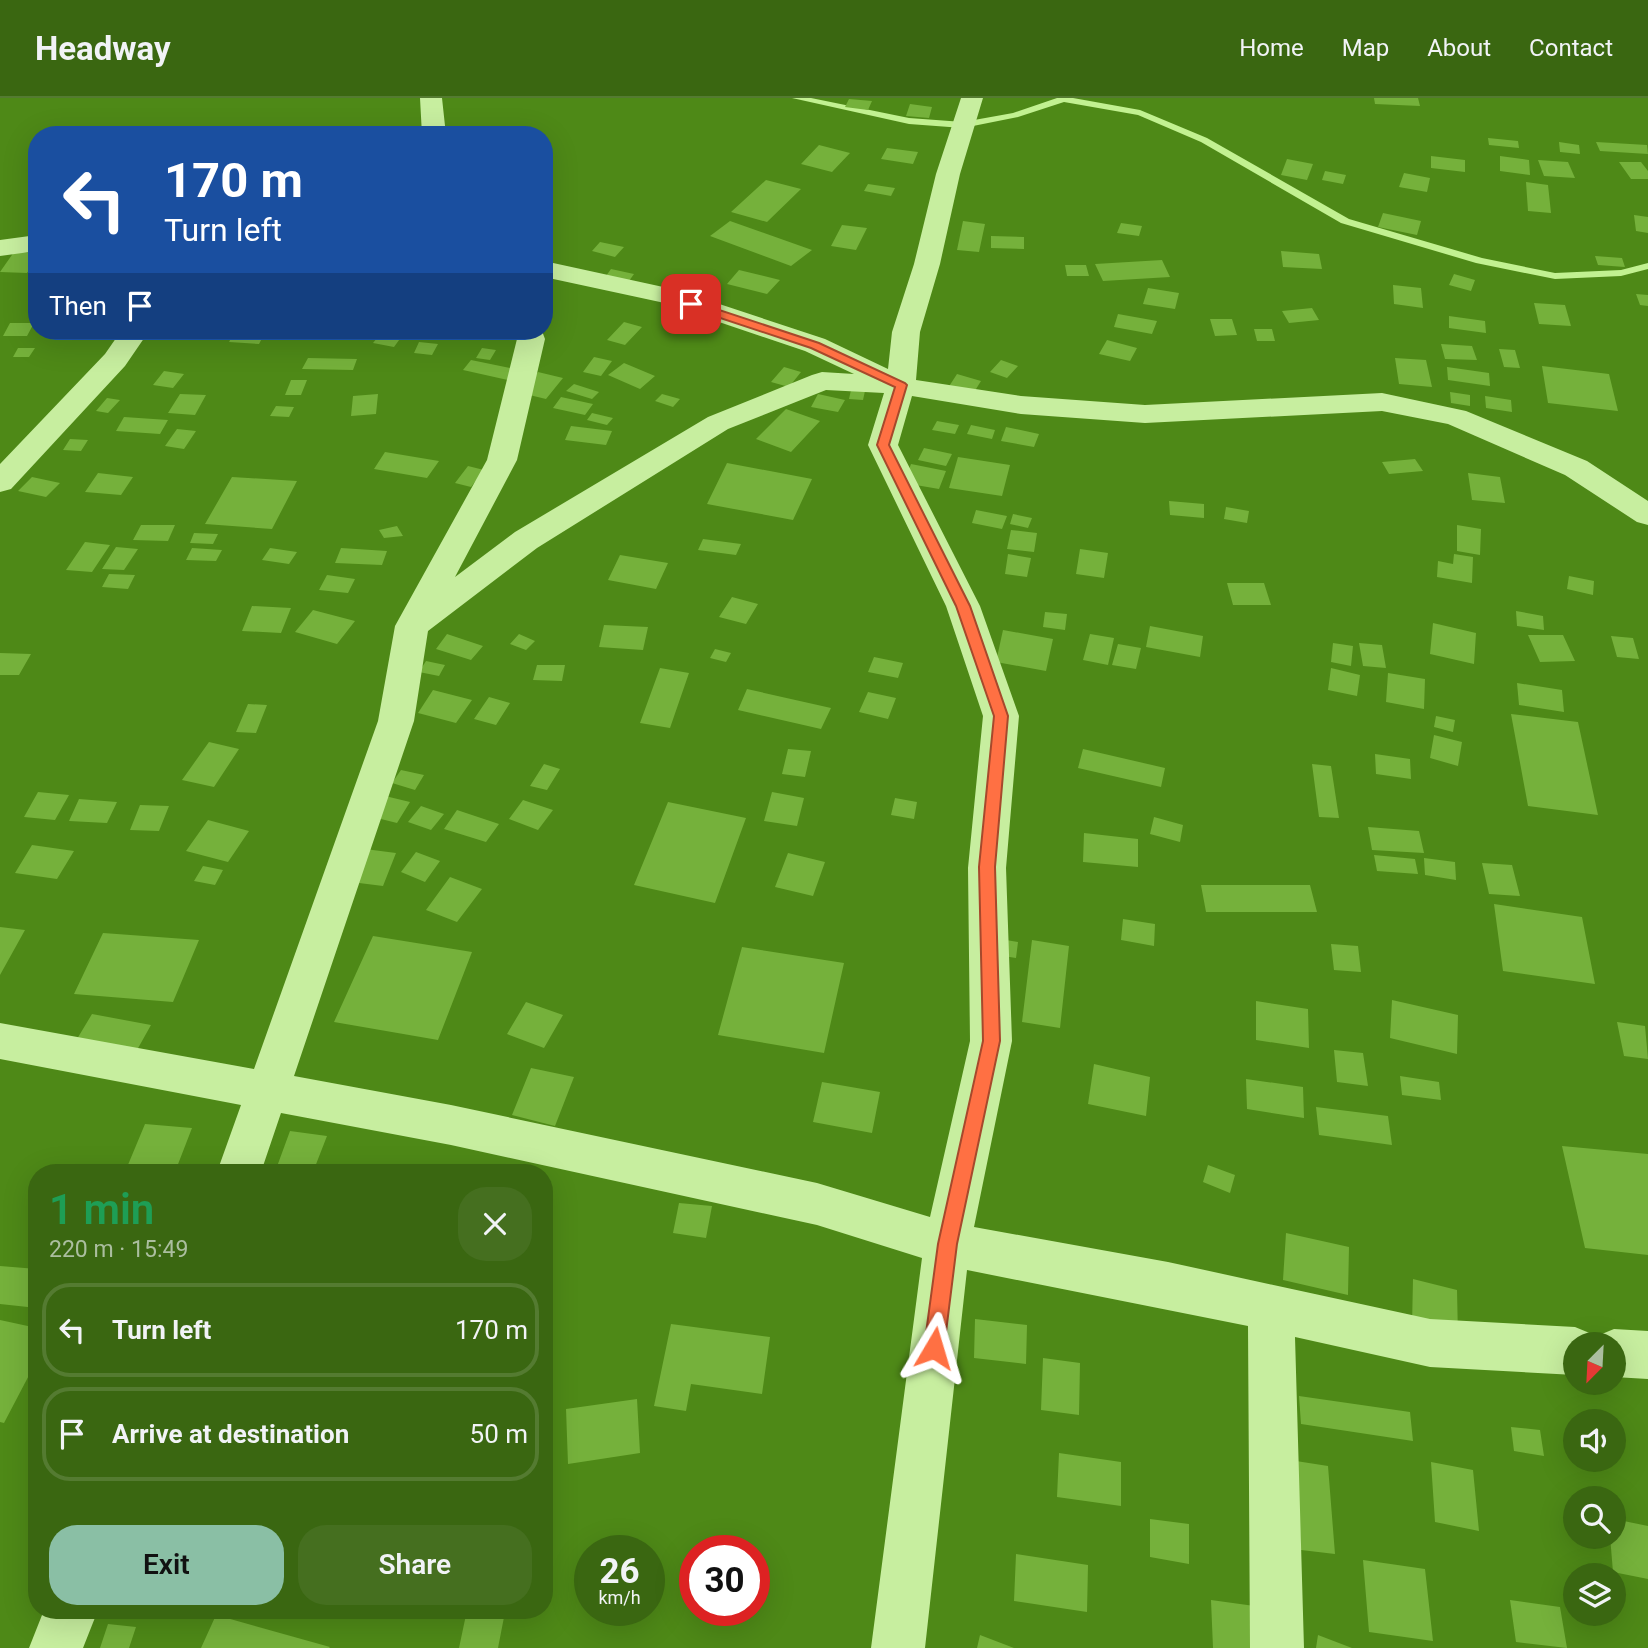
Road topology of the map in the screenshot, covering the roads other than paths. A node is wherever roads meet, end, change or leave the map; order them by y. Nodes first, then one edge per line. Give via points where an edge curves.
1 (431, 98) edge
2 (972, 98) edge
3 (433, 126) edge
4 (28, 244) edge
5 (0, 248) edge
6 (553, 271) edge
7 (129, 340) edge
8 (531, 340) edge
9 (901, 385) junction
10 (0, 482) edge
11 (1648, 515) edge
12 (412, 626) junction
13 (0, 1041) edge
14 (268, 1091) junction
15 (242, 1164) edge
16 (947, 1244) junction
17 (1271, 1307) junction
18 (1563, 1350) edge
19 (1626, 1354) edge
20 (1648, 1355) edge
21 (67, 1619) edge
22 (56, 1648) edge
23 (898, 1648) edge
24 (1277, 1648) edge

1 - 3 street
2 - 9 street via 906,331
4 - 5 street
6 - 9 street via 679,300 815,345
7 - 10 street
8 - 12 street via 502,460
9 - 11 street via 1021,405 1145,414 1382,402 1457,417 1576,468
9 - 12 street via 822,381 718,423 526,540
9 - 16 street via 883,445 963,606 1001,716 987,867 991,1041
12 - 14 street via 396,721
13 - 14 street
14 - 15 street
14 - 16 street via 451,1125 817,1204
16 - 17 street
16 - 23 street
17 - 18 street via 1430,1343
17 - 24 street
19 - 20 street
21 - 22 street

